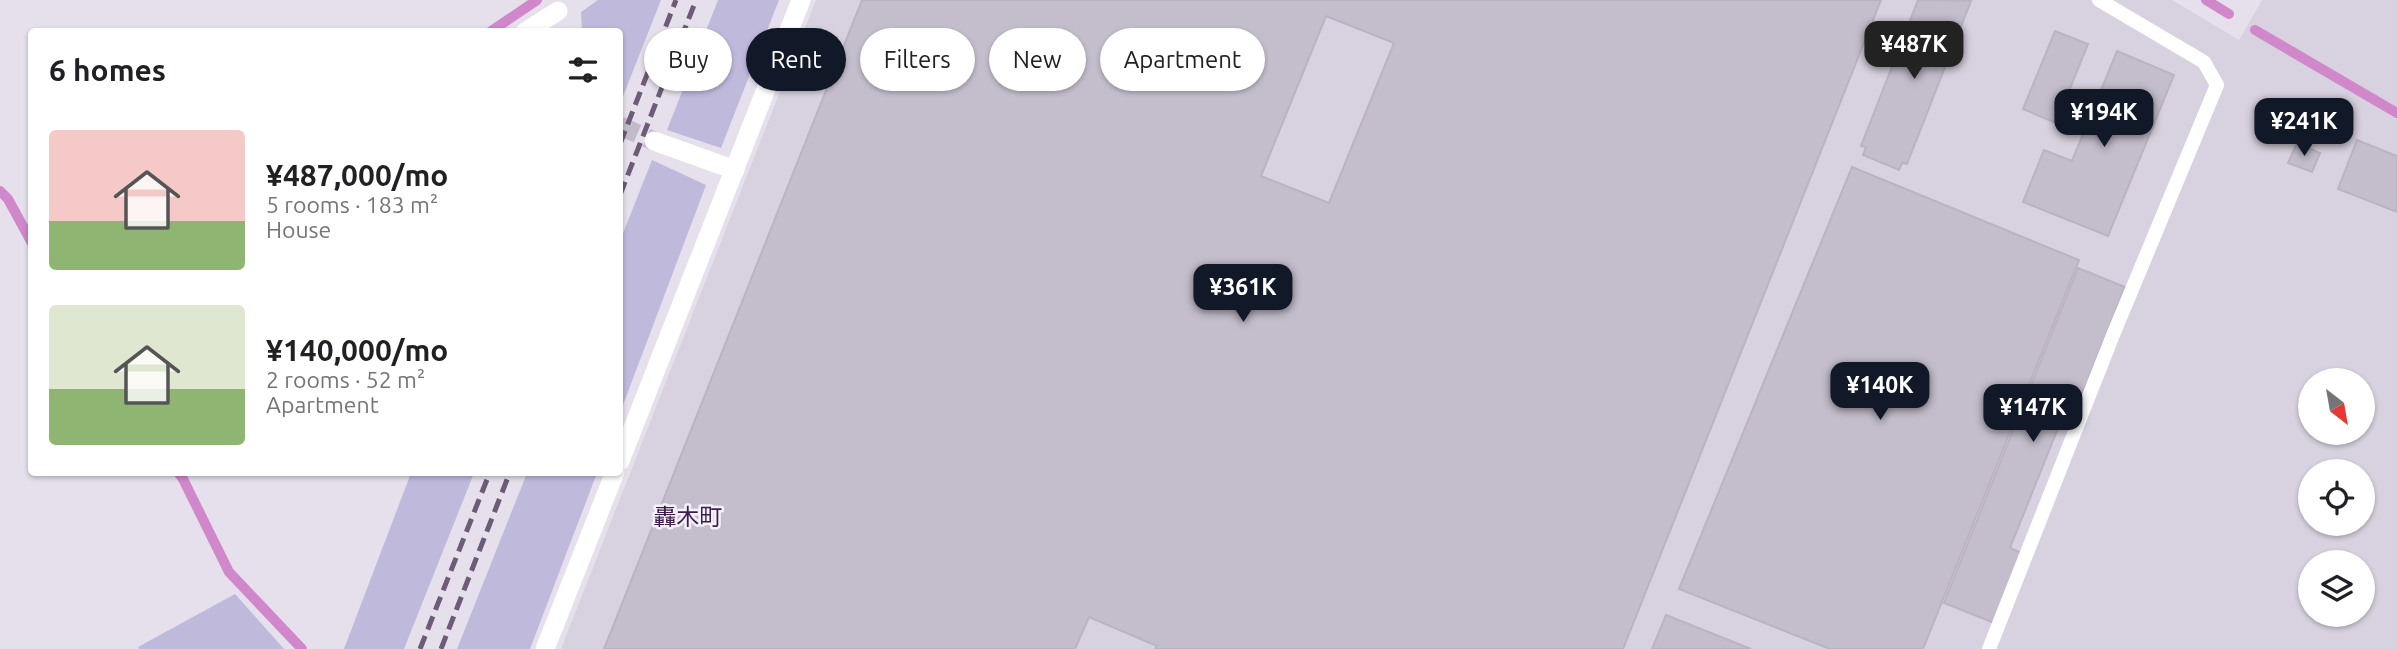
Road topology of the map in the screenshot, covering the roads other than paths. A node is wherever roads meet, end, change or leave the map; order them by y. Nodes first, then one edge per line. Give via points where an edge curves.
1 (801, 0) edge
2 (2099, 0) edge
3 (554, 6) edge
4 (529, 28) edge
5 (557, 28) edge
6 (654, 141) tunnel mouth
7 (735, 170) junction
8 (623, 453) edge
9 (613, 476) edge
10 (545, 649) edge
11 (1989, 649) edge

1 - 7 street
2 - 11 lane via 2204,62 2217,85
3 - 4 street
3 - 5 street
6 - 7 street
7 - 8 street
9 - 10 street

